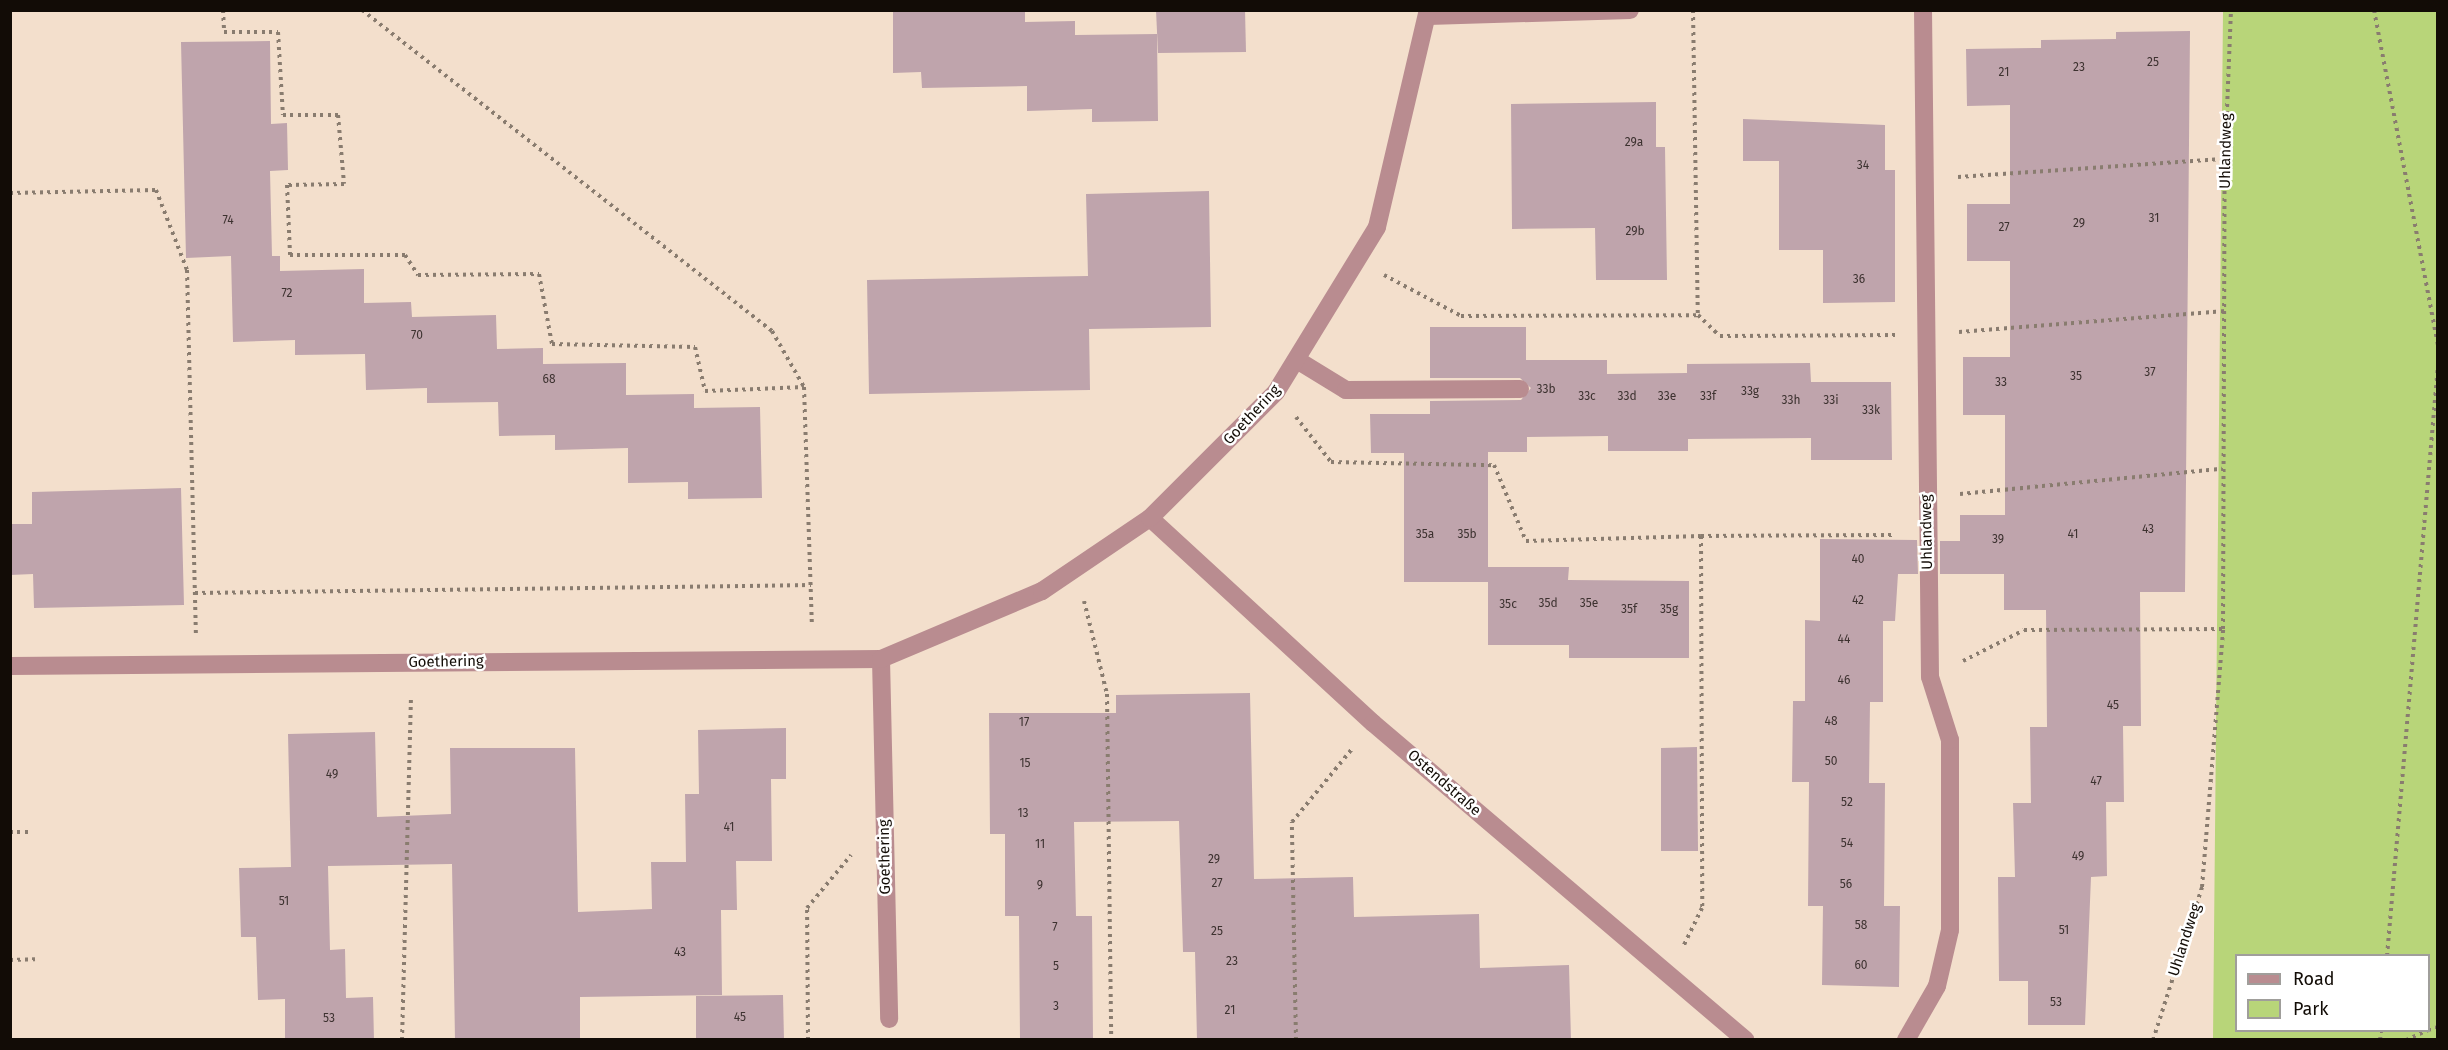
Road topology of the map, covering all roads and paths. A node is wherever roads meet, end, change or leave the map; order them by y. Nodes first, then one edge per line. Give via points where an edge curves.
1 (222, 10) edge
2 (362, 10) edge
3 (1630, 10) edge
4 (1693, 10) edge
5 (1923, 10) edge
6 (2231, 10) edge
7 (2374, 10) edge
8 (1428, 13) edge
9 (2225, 159) junction
10 (1925, 179) junction
11 (10, 193) edge
12 (1357, 261) junction
13 (2225, 311) junction
14 (1698, 315) junction
15 (1924, 335) junction
16 (2438, 346) edge
17 (1297, 360) junction
18 (2438, 365) edge
19 (804, 387) junction
20 (1520, 389) dead end
21 (1276, 392) junction
22 (2222, 469) junction
23 (1926, 497) junction
24 (1150, 518) junction
25 (1927, 535) junction
26 (1701, 536) junction
27 (1077, 568) junction
28 (811, 585) junction
29 (195, 593) junction
30 (2223, 629) junction
31 (813, 659) junction
32 (881, 659) junction
33 (412, 662) junction
34 (197, 664) junction
35 (10, 666) edge
36 (1930, 677) junction
37 (1373, 723) junction
38 (885, 816) junction
39 (10, 832) edge
40 (32, 832) dead end
41 (2387, 954) edge
42 (35, 959) dead end
43 (10, 960) edge
44 (1665, 972) junction
45 (889, 1019) dead end
46 (2424, 1032) edge
47 (402, 1040) edge
48 (807, 1040) edge
49 (1111, 1040) edge
50 (1296, 1040) edge
51 (1745, 1040) edge
52 (1906, 1040) edge
53 (2154, 1040) edge
54 (2406, 1040) edge

1 - 19 path via 224,32 278,32 283,115 338,115 344,184 287,185 290,255 405,255 418,275 539,274 552,344 695,347 705,391
2 - 19 path via 772,331
3 - 8 street
4 - 14 path
5 - 10 street, Uhlandweg
6 - 9 path, Uhlandweg
7 - 16 path
8 - 12 street, Goethering via 1377,227
9 - 10 path
9 - 13 path, Uhlandweg
10 - 15 street, Uhlandweg
11 - 29 path via 156,190 187,270
12 - 14 path via 1461,316
12 - 17 street, Goethering
13 - 15 path
13 - 22 path, Uhlandweg
14 - 15 path via 1720,336
15 - 23 street, Uhlandweg
17 - 20 street via 1346,390
17 - 21 street, Goethering
18 - 41 path
19 - 28 path
21 - 24 street, Goethering
21 - 26 path via 1332,462 1494,465 1526,541
22 - 23 path
22 - 30 path, Uhlandweg
23 - 25 street, Uhlandweg
24 - 27 street, Goethering
24 - 37 street, Ostendstraße
25 - 26 path
25 - 36 street, Uhlandweg
26 - 44 path via 1702,908 1694,932
27 - 32 street, Goethering via 1042,591
27 - 49 path via 1107,694
28 - 29 path
28 - 31 path
29 - 34 path
30 - 36 path via 2024,630
30 - 53 path, Uhlandweg via 2202,887
31 - 32 street, Goethering
31 - 33 street, Goethering
32 - 38 street, Goethering
33 - 34 street, Goethering
33 - 47 path
34 - 35 street, Goethering
36 - 52 street, Uhlandweg via 1950,740 1950,930 1937,986
37 - 44 street, Ostendstraße
37 - 50 path via 1293,822
38 - 45 street, Goethering
38 - 48 path via 807,908
39 - 40 path
42 - 43 path
44 - 51 street, Ostendstraße
46 - 54 path

